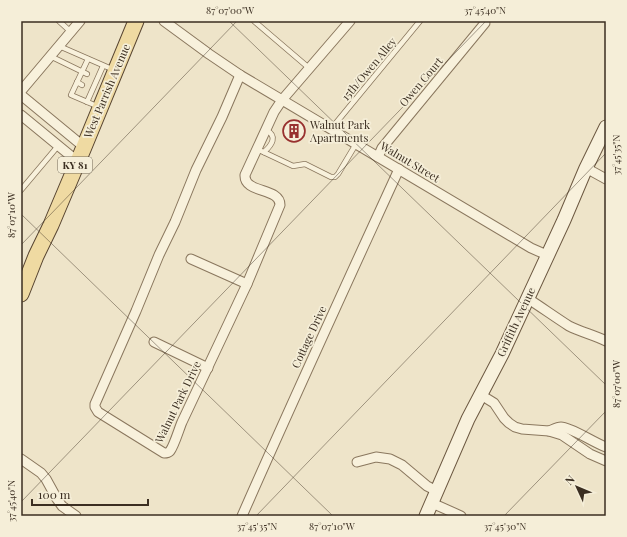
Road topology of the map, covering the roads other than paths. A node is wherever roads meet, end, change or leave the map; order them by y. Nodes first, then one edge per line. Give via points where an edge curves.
1 (59, 21) edge
2 (80, 21) edge
3 (136, 21) edge
4 (164, 21) edge
5 (254, 21) edge
6 (420, 21) edge
7 (349, 22) edge
8 (486, 23) dead end
9 (71, 32) junction
10 (59, 46) junction
11 (50, 56) junction
12 (88, 59) junction
13 (110, 68) junction
14 (309, 68) junction
15 (82, 71) junction
16 (87, 74) dead end
17 (240, 74) junction
18 (76, 82) junction
19 (82, 85) dead end
20 (21, 91) edge
21 (21, 95) edge
22 (282, 100) junction
23 (94, 105) junction
24 (21, 115) edge
25 (606, 127) edge
26 (331, 129) junction
27 (356, 144) junction
28 (58, 146) junction
29 (84, 147) junction
30 (260, 151) junction
31 (378, 157) junction
32 (77, 161) junction
33 (586, 168) junction
34 (399, 169) junction
35 (606, 179) edge
36 (21, 190) edge
37 (547, 255) junction
38 (191, 260) dead end
39 (247, 284) junction
40 (21, 294) edge
41 (527, 298) junction
42 (606, 341) edge
43 (154, 342) dead end
44 (208, 368) junction
45 (481, 395) junction
46 (549, 431) junction
47 (606, 447) edge
48 (21, 459) edge
49 (606, 460) edge
50 (357, 462) dead end
51 (437, 491) junction
52 (432, 503) junction
53 (76, 516) edge
54 (242, 516) edge
55 (426, 516) edge
56 (461, 516) edge

1 - 9 lane
2 - 9 street
3 - 13 main road, West Parrish Avenue / KY 81
4 - 17 street, Walnut Street
5 - 14 lane
6 - 26 lane, 15th/Owen Alley
7 - 14 street, Walnut Park Drive
8 - 31 street, Owen Court via 382,148
9 - 10 street
10 - 11 street
10 - 12 lane
11 - 15 lane
11 - 20 street
12 - 13 lane
12 - 15 lane
13 - 23 main road, West Parrish Avenue / KY 81
13 - 23 lane via 97,78 92,89
14 - 22 street, Walnut Park Drive
15 - 16 lane
15 - 18 lane
17 - 22 street, Walnut Street
17 - 44 street, Walnut Park Drive via 159,254 95,407 110,420 167,453
18 - 19 lane
18 - 23 lane via 71,95
21 - 29 street
22 - 26 street, Walnut Street
22 - 30 street, Walnut Park Drive via 266,130
23 - 29 main road, West Parrish Avenue / KY 81
24 - 28 street
25 - 33 street, Griffith Avenue
26 - 27 street, Walnut Street
27 - 30 lane via 335,177 305,164 293,166
27 - 31 street, Walnut Street
28 - 32 street
28 - 36 lane
29 - 32 main road, West Parrish Avenue / KY 81
30 - 39 street, Walnut Park Drive via 245,179 251,185 274,194 280,205
31 - 34 street, Walnut Street
32 - 40 main road, West Parrish Avenue / KY 81
33 - 35 street
33 - 37 street, Griffith Avenue
34 - 37 street, Walnut Street
34 - 54 street, Cottage Drive
37 - 41 street, Griffith Avenue
38 - 39 street
39 - 44 street, Walnut Park Drive
41 - 42 street via 569,326
41 - 45 street, Griffith Avenue
43 - 44 street
45 - 46 street via 494,403 504,418 515,427
45 - 51 street, Griffith Avenue
46 - 47 street via 560,427 571,430
46 - 49 street via 562,435 590,454
48 - 53 street via 41,473 56,499
50 - 51 street via 376,457 390,459
51 - 52 street, Griffith Avenue
52 - 55 street, Griffith Avenue
52 - 56 street

